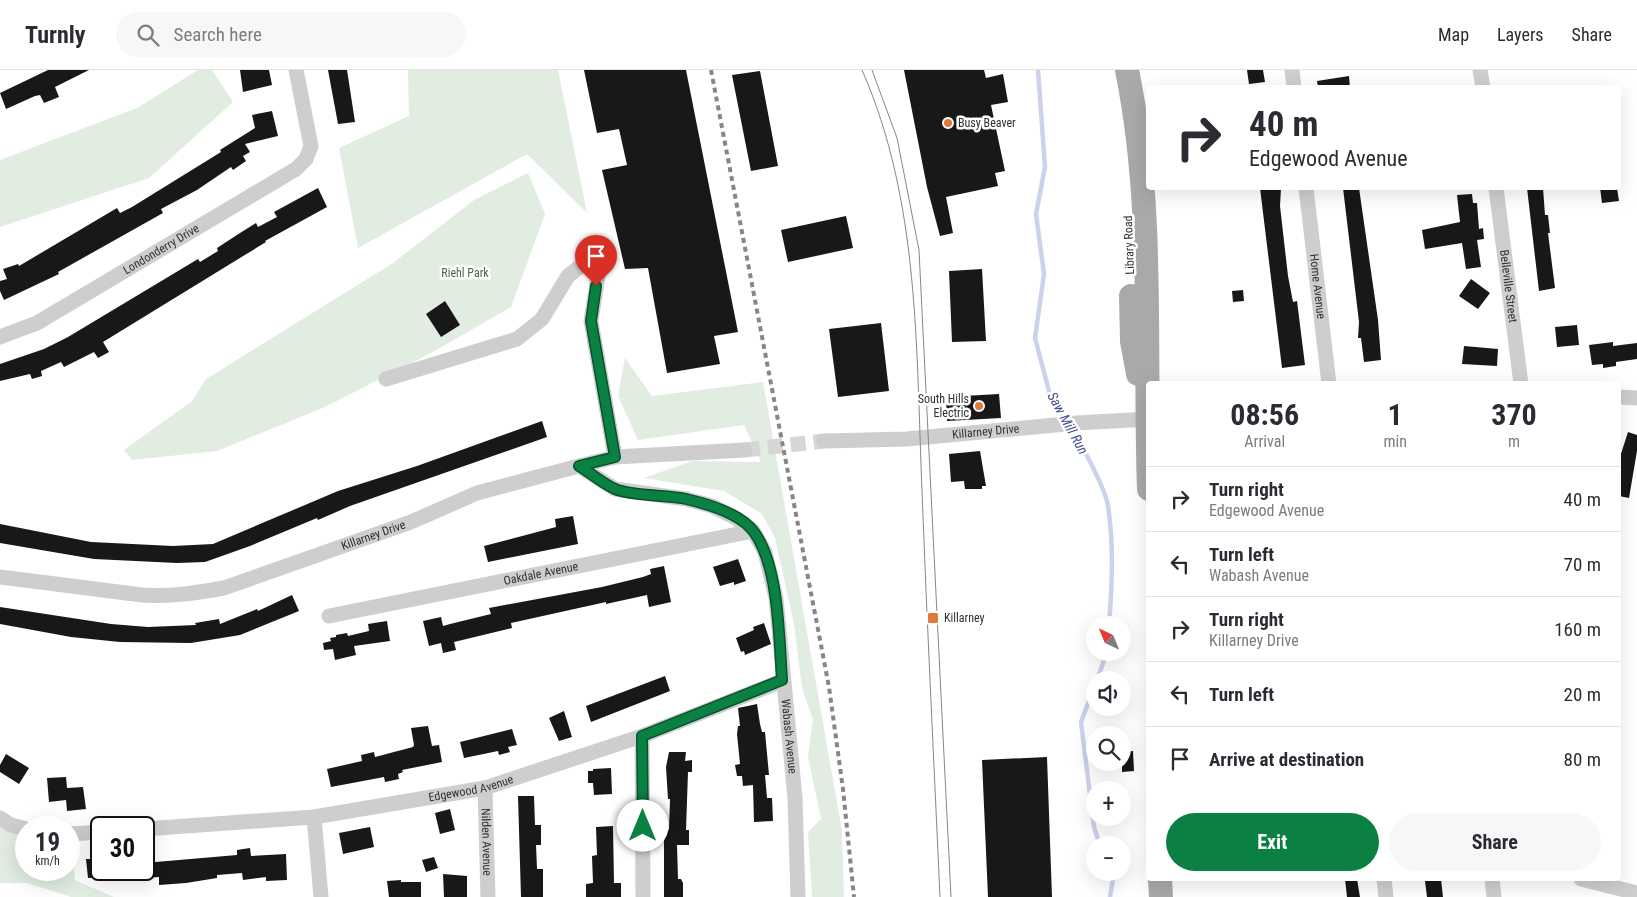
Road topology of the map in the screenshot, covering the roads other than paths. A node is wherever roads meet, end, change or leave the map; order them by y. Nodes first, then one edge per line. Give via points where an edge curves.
1 (296, 70) edge
2 (1113, 70) edge
3 (1127, 70) edge
4 (1292, 70) edge
5 (1480, 70) edge
6 (1294, 85) edge
7 (1482, 85) edge
8 (1306, 190) edge
9 (1496, 190) edge
10 (0, 337) edge
11 (386, 379) dead end
12 (1148, 381) edge
13 (1329, 381) edge
14 (1521, 381) edge
15 (1621, 397) edge
16 (1637, 398) edge
17 (1146, 409) edge
18 (1146, 419) edge
19 (824, 441) tunnel mouth
20 (745, 450) tunnel mouth
21 (615, 457) junction
22 (579, 466) junction
23 (753, 531) junction
24 (0, 577) edge
25 (329, 616) dead end
26 (782, 680) junction
27 (642, 736) junction
28 (485, 788) junction
29 (314, 817) junction
30 (155, 828) edge
31 (1160, 881) edge
32 (1384, 881) edge
33 (1492, 881) edge
34 (1589, 881) edge
35 (1637, 893) edge
36 (321, 897) edge
37 (488, 897) edge
38 (644, 897) edge
39 (798, 897) edge
40 (1161, 897) edge
41 (1386, 897) edge
42 (1494, 897) edge

1 - 10 street, Londonderry Drive via 311,146 306,159 296,169 37,322
2 - 17 main road, Library Road via 1125,153 1132,341
3 - 12 main road, Library Road via 1142,157
4 - 6 street
5 - 7 street
8 - 13 street, Home Avenue
9 - 14 street, Belleville Street
11 - 21 street via 517,339 542,319 568,276 582,264 593,264 598,276 591,321
15 - 16 street
18 - 19 street, Killarney Drive via 908,439
20 - 21 street, Killarney Drive
21 - 22 street, Killarney Drive
22 - 23 street, Wabash Avenue via 615,489 712,506 734,516
22 - 24 street, Killarney Drive via 477,493 402,525 224,588 193,594 164,597
23 - 25 street, Oakdale Avenue
23 - 26 street, Wabash Avenue via 765,552 776,598
26 - 27 street, Edgewood Avenue
26 - 39 street, Wabash Avenue via 795,798
27 - 28 street, Edgewood Avenue
27 - 38 street
28 - 29 street, Edgewood Avenue
28 - 37 street, Nilden Avenue
29 - 30 street, Edgewood Avenue
29 - 36 street
31 - 40 main road
32 - 41 street
33 - 42 street
34 - 35 street

